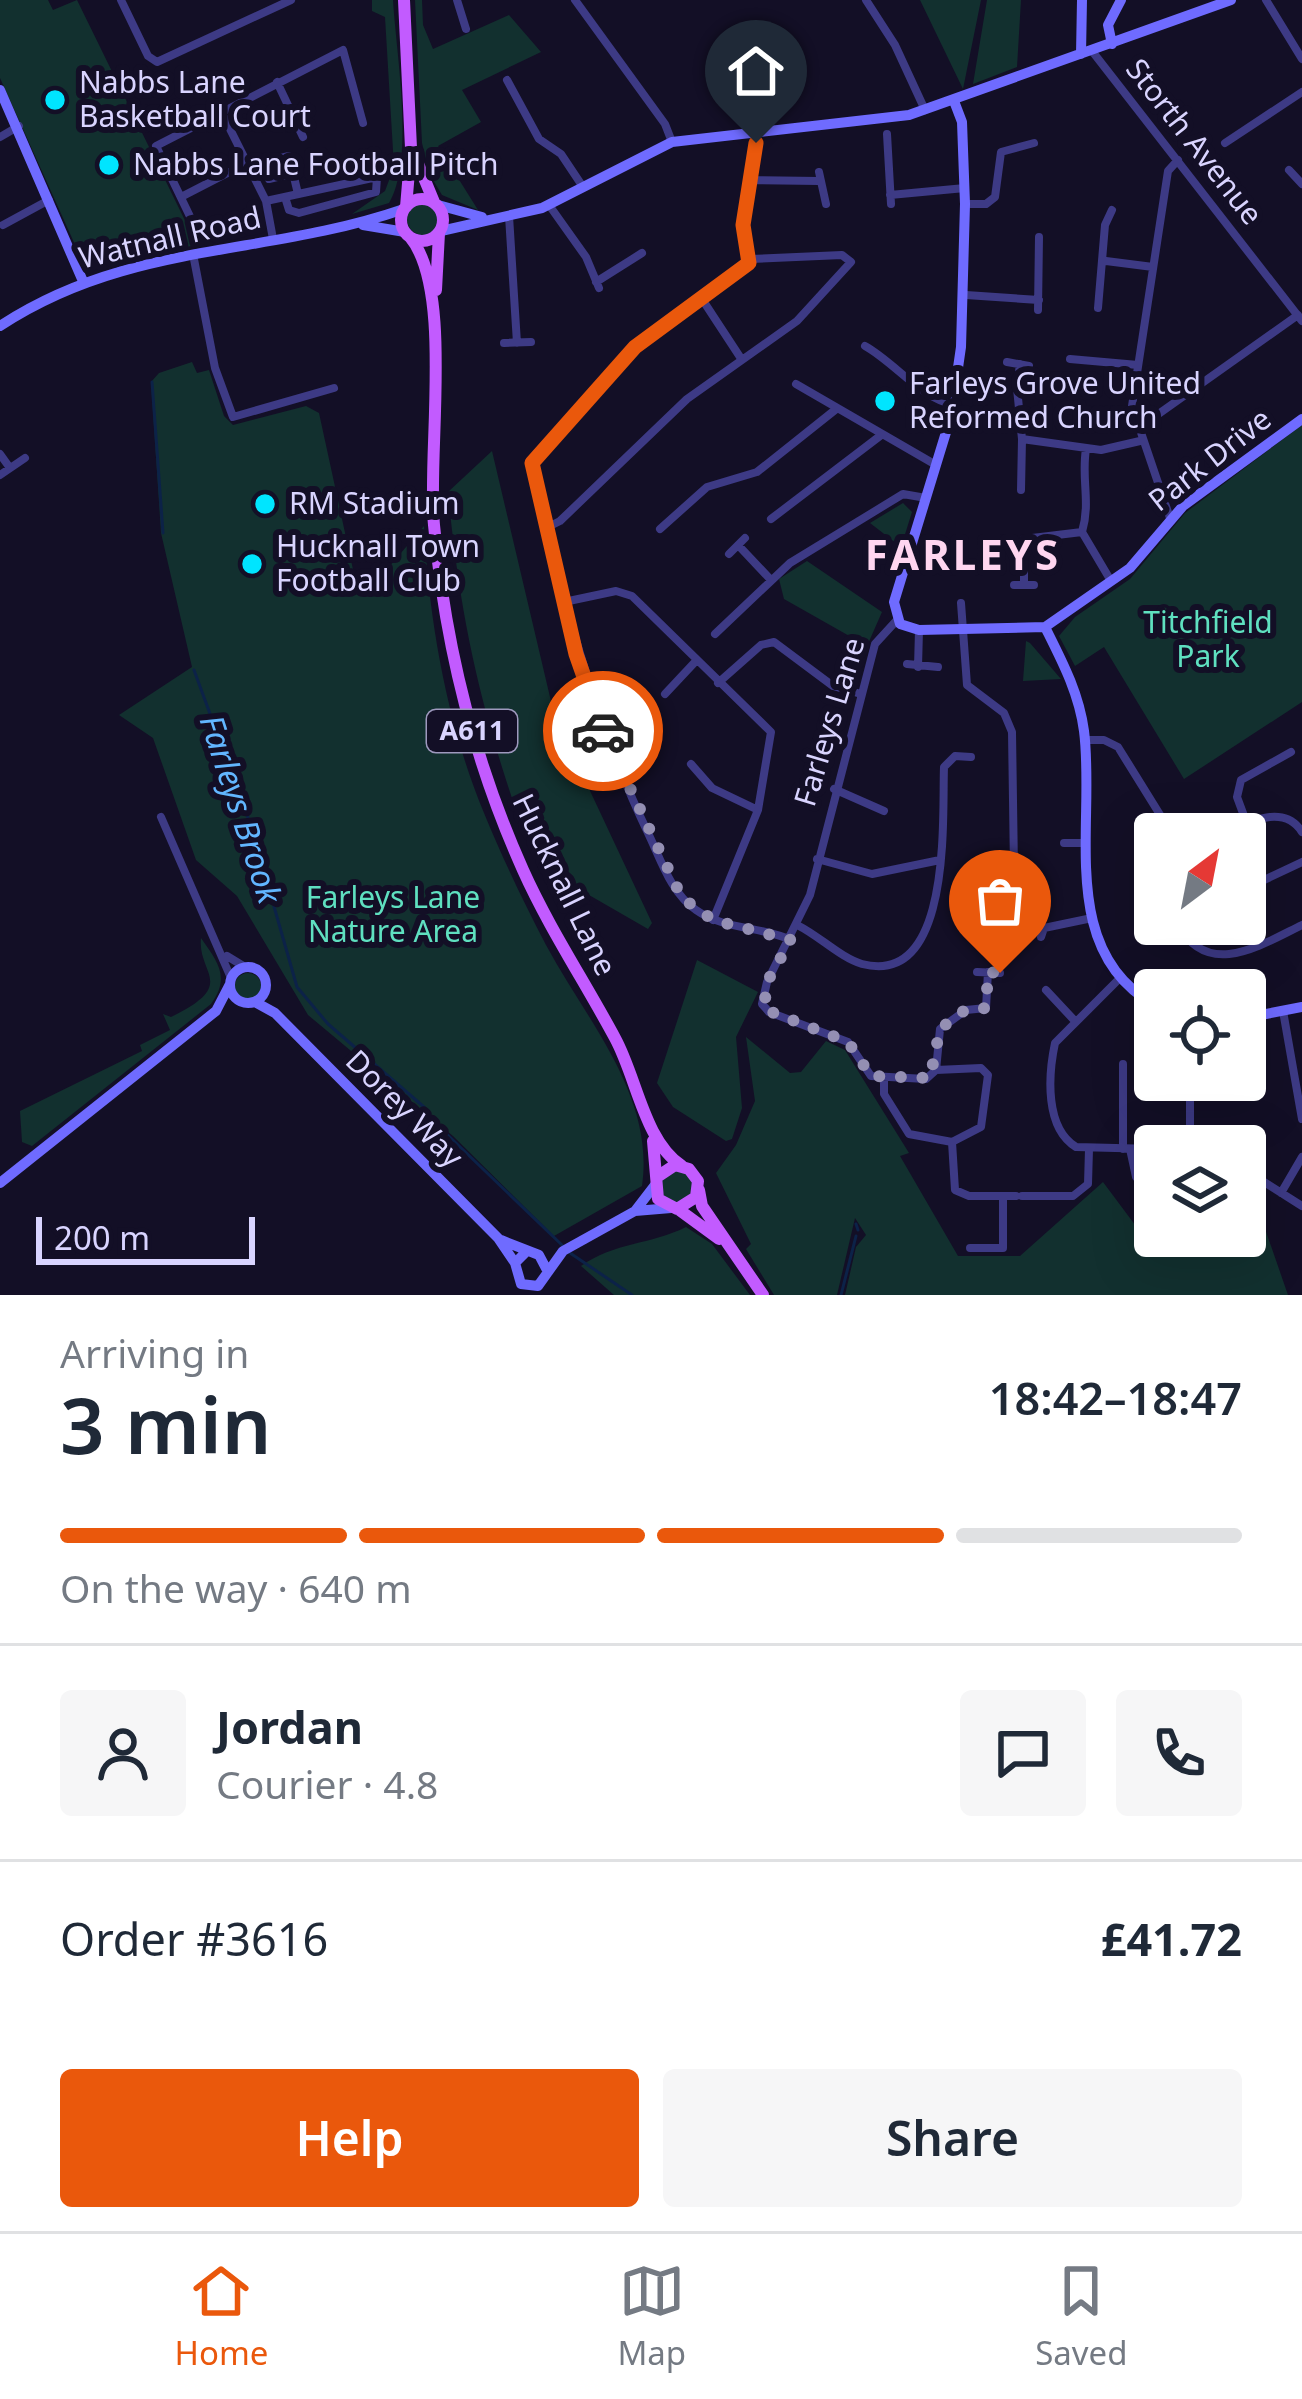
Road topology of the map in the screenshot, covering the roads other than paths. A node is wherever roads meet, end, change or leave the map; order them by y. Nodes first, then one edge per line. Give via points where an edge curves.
1 (121, 0) edge
2 (291, 0) edge
3 (404, 0) edge
4 (457, 0) edge
5 (575, 0) edge
6 (866, 0) edge
7 (1082, 0) edge
8 (1121, 0) edge
9 (1231, 0) edge
10 (1266, 0) edge
11 (466, 28) dead end
12 (1112, 44) junction
13 (1087, 52) junction
14 (1302, 59) edge
15 (507, 80) dead end
16 (277, 82) junction
17 (0, 90) edge
18 (1302, 92) edge
19 (954, 101) junction
20 (925, 110) junction
21 (220, 111) junction
22 (363, 123) dead end
23 (19, 126) junction
24 (756, 132) junction
25 (887, 134) dead end
26 (0, 136) edge
27 (303, 137) dead end
28 (671, 142) junction
29 (1034, 143) dead end
30 (1225, 143) dead end
31 (411, 148) junction
32 (1178, 160) junction
33 (247, 163) junction
34 (1289, 170) dead end
35 (293, 173) dead end
36 (1301, 179) edge
37 (750, 180) junction
38 (583, 187) junction
39 (965, 188) junction
40 (298, 194) junction
41 (182, 197) junction
42 (285, 197) junction
43 (50, 200) junction
44 (266, 201) junction
45 (436, 203) junction
46 (826, 204) dead end
47 (965, 204) junction
48 (549, 205) junction
49 (405, 208) junction
50 (1106, 213) dead end
51 (509, 216) junction
52 (485, 218) junction
53 (360, 224) junction
54 (3, 225) dead end
55 (252, 228) dead end
56 (440, 232) junction
57 (408, 235) junction
58 (1040, 238) dead end
59 (272, 239) junction
60 (642, 253) dead end
61 (193, 254) junction
62 (750, 259) junction
63 (1106, 261) junction
64 (1153, 267) junction
65 (82, 280) junction
66 (966, 295) junction
67 (702, 299) junction
68 (1098, 308) dead end
69 (433, 310) junction
70 (1301, 316) edge
71 (0, 326) edge
72 (531, 342) dead end
73 (505, 343) dead end
74 (517, 343) junction
75 (865, 346) dead end
76 (879, 354) junction
77 (1070, 359) dead end
78 (742, 360) junction
79 (1007, 362) dead end
80 (873, 364) dead end
81 (1138, 364) junction
82 (796, 384) dead end
83 (918, 386) junction
84 (334, 388) dead end
85 (320, 393) junction
86 (908, 394) dead end
87 (953, 404) junction
88 (324, 408) dead end
89 (835, 410) junction
90 (1302, 418) edge
91 (1135, 424) junction
92 (880, 436) junction
93 (1022, 439) junction
94 (1140, 441) junction
95 (1086, 449) junction
96 (0, 454) edge
97 (25, 458) dead end
98 (936, 465) junction
99 (10, 468) junction
100 (0, 476) edge
101 (1021, 490) dead end
102 (926, 498) junction
103 (1170, 518) junction
104 (771, 519) dead end
105 (546, 528) junction
106 (660, 529) dead end
107 (1082, 532) junction
108 (1010, 536) dead end
109 (1024, 539) junction
110 (729, 554) dead end
111 (771, 580) junction
112 (1112, 581) junction
113 (1024, 585) dead end
114 (564, 602) junction
115 (961, 603) dead end
116 (897, 620) junction
117 (1046, 627) junction
118 (920, 630) junction
119 (962, 630) junction
120 (715, 634) dead end
121 (695, 662) junction
122 (938, 667) dead end
123 (718, 683) junction
124 (665, 694) dead end
125 (860, 694) junction
126 (1085, 740) junction
127 (1292, 752) dead end
128 (971, 757) dead end
129 (691, 764) dead end
130 (834, 789) junction
131 (758, 810) junction
132 (884, 811) dead end
133 (1159, 813) edge
134 (1243, 813) edge
135 (161, 817) dead end
136 (1266, 818) edge
137 (1301, 829) edge
138 (1064, 843) dead end
139 (1086, 843) junction
140 (817, 859) junction
141 (940, 860) junction
142 (1302, 862) edge
143 (1266, 879) edge
144 (1092, 918) junction
145 (713, 920) junction
146 (799, 926) junction
147 (1302, 926) edge
148 (1041, 929) dead end
149 (791, 940) junction
150 (1266, 940) edge
151 (995, 942) dead end
152 (1196, 945) edge
153 (1253, 945) edge
154 (226, 955) junction
155 (245, 967) junction
156 (1000, 973) dead end
157 (1120, 978) junction
158 (231, 981) junction
159 (266, 982) junction
160 (1046, 989) dead end
161 (1134, 989) edge
162 (249, 1002) junction
163 (1302, 1007) edge
164 (1283, 1010) junction
165 (216, 1011) junction
166 (275, 1012) junction
167 (1266, 1014) edge
168 (1074, 1020) junction
169 (1123, 1064) dead end
170 (936, 1070) junction
171 (884, 1078) junction
172 (1299, 1079) edge
173 (648, 1117) junction
174 (1302, 1119) edge
175 (952, 1142) junction
176 (1089, 1149) junction
177 (1126, 1149) junction
178 (1134, 1149) edge
179 (1302, 1157) edge
180 (682, 1166) junction
181 (1134, 1172) edge
182 (656, 1181) junction
183 (0, 1183) edge
184 (1266, 1183) edge
185 (698, 1189) junction
186 (1281, 1193) junction
187 (1003, 1196) junction
188 (1302, 1206) edge
189 (674, 1209) junction
190 (634, 1211) junction
191 (499, 1238) junction
192 (729, 1247) junction
193 (970, 1248) dead end
194 (563, 1252) junction
195 (532, 1254) junction
196 (515, 1263) junction
197 (548, 1272) junction
198 (763, 1295) edge

1 - 2 street via 157,62
3 - 31 main road
4 - 11 street via 455,16
5 - 28 street
6 - 20 street
7 - 13 street
8 - 12 street via 1108,25
9 - 12 street
10 - 14 street
12 - 13 street
13 - 19 street
13 - 32 street, Storth Avenue
15 - 38 street via 539,139 562,154
16 - 21 street
16 - 22 street via 343,50
16 - 27 street
17 - 23 street
18 - 30 street
19 - 20 street
19 - 39 street, Farleys Lane
20 - 24 street
21 - 33 street
21 - 41 street via 156,146
23 - 26 street
23 - 43 street
24 - 28 street
24 - 37 street
25 - 39 street via 890,199
28 - 38 street
29 - 47 street via 998,156 991,202
31 - 45 main road
31 - 49 main road
32 - 64 street via 1168,171
32 - 70 street, Storth Avenue
33 - 41 street
33 - 44 street
34 - 36 street
35 - 40 street
37 - 46 street via 819,177
37 - 62 street via 743,234
38 - 48 street
39 - 47 street, Farleys Lane
40 - 42 street
40 - 42 street via 377,177 379,183 376,192 299,213
41 - 55 street via 203,236
42 - 44 street
43 - 54 street
43 - 65 street
44 - 59 street
45 - 49 main road via 419,199
45 - 52 street
45 - 56 main road
47 - 66 street, Farleys Lane
48 - 51 street
48 - 60 street via 597,285
49 - 53 street, Watnall Road
49 - 57 main road
50 - 63 street
51 - 52 street
51 - 74 street
52 - 56 street
53 - 57 street, Watnall Road
53 - 59 street, Watnall Road
56 - 57 main road via 428,241
56 - 69 main road, Hucknall Lane / A611
57 - 69 main road, Hucknall Lane / A611 via 424,257
58 - 66 street via 1039,305
59 - 61 street, Watnall Road
61 - 65 street, Watnall Road
61 - 85 street via 233,417
62 - 67 street
62 - 78 street via 842,255 851,262 797,321
63 - 64 street
63 - 68 street
64 - 81 street
65 - 71 street, Watnall Road
66 - 87 street, Farleys Lane
67 - 78 street
67 - 105 street via 635,347 535,455
69 - 173 main road, Hucknall Lane / A611 via 433,519 464,701 523,870 619,1044
70 - 91 street
72 - 74 street
73 - 74 street
75 - 76 street
76 - 80 street
76 - 83 street
77 - 81 street
78 - 105 street via 687,399
79 - 93 street via 1025,365 1016,388
81 - 91 street
82 - 89 street
83 - 86 street
83 - 87 street
84 - 85 street
85 - 88 street
87 - 98 street, Farleys Lane
89 - 92 street
89 - 106 street via 757,472 707,487
90 - 103 street, Park Drive
91 - 94 street
92 - 98 street
92 - 104 street
93 - 95 street
93 - 101 street via 1015,474
94 - 95 street
94 - 103 street
95 - 107 street via 1090,506
96 - 99 street
97 - 99 street
98 - 102 street, Farleys Lane
99 - 100 street
102 - 111 street via 903,494
102 - 116 street, Farleys Lane via 894,602
103 - 112 street, Park Drive
105 - 114 street
107 - 109 street
107 - 112 street
108 - 109 street
109 - 113 street
110 - 111 street via 742,541
111 - 120 street
112 - 117 street, Park Drive
114 - 121 street via 625,592
114 - 145 street via 621,776 682,898
115 - 119 street
116 - 118 street
116 - 125 street, Farleys Lane via 877,639
117 - 119 street
117 - 126 street via 1076,695
118 - 119 street
118 - 122 street via 913,666
119 - 151 street via 967,685 1004,713 1012,732 1012,884
121 - 123 street
121 - 124 street
123 - 125 street via 773,642 833,686
123 - 131 street via 770,732
125 - 130 street, Farleys Lane
126 - 133 street via 1118,747
126 - 139 street
127 - 134 street via 1241,780
128 - 141 street via 955,756 944,767
129 - 131 street via 712,788
130 - 132 street
130 - 140 street, Farleys Lane
131 - 145 street
135 - 154 street via 203,922
136 - 137 street via 1277,815
138 - 139 street
139 - 144 street
140 - 141 street via 872,874
140 - 146 street, Farleys Lane
141 - 146 street via 930,924 894,961 867,966
142 - 143 street
144 - 148 street
144 - 157 street
145 - 149 street
146 - 149 street, Farleys Lane
147 - 150 street
149 - 171 street, Farleys Lane via 762,1004 848,1042 871,1076
152 - 153 street via 1225,956
154 - 155 street
154 - 158 street
155 - 158 street
155 - 159 street
156 - 170 street via 982,972 986,1008 965,1010 940,1029
157 - 161 street
157 - 168 street
158 - 162 street
158 - 165 street
159 - 162 street
159 - 166 street, Dorey Way
160 - 168 street
162 - 165 street
162 - 166 street, Dorey Way
163 - 164 street
164 - 167 street
164 - 172 street
165 - 183 street
166 - 191 street, Dorey Way
168 - 176 street via 1053,1053 1054,1119 1065,1140
169 - 177 street
170 - 171 street via 926,1079
170 - 175 street via 981,1068 988,1075 981,1127
171 - 175 street via 884,1094 909,1134
172 - 174 street
173 - 180 main road, Hucknall Lane / A611 via 662,1150
173 - 182 main road, Hucknall Lane / A611
175 - 187 street via 956,1190
176 - 177 street
176 - 187 street via 1088,1184 1073,1196
177 - 178 street
177 - 181 street
179 - 186 street
180 - 182 main road via 668,1167
180 - 185 main road, Hucknall Lane / A611 via 695,1174
182 - 189 main road, Hucknall Lane / A611 via 658,1199
182 - 190 street
184 - 186 street
185 - 189 main road via 692,1203
185 - 192 main road, Hucknall Lane / A611
186 - 188 street
187 - 193 street via 1003,1248
189 - 190 street
189 - 192 main road, Hucknall Lane / A611
190 - 194 street
191 - 195 street, Dorey Way
191 - 196 street, Dorey Way
192 - 198 main road, Hucknall Lane / A611
194 - 195 street
194 - 197 street
195 - 196 street
195 - 197 street
196 - 197 street via 526,1287

